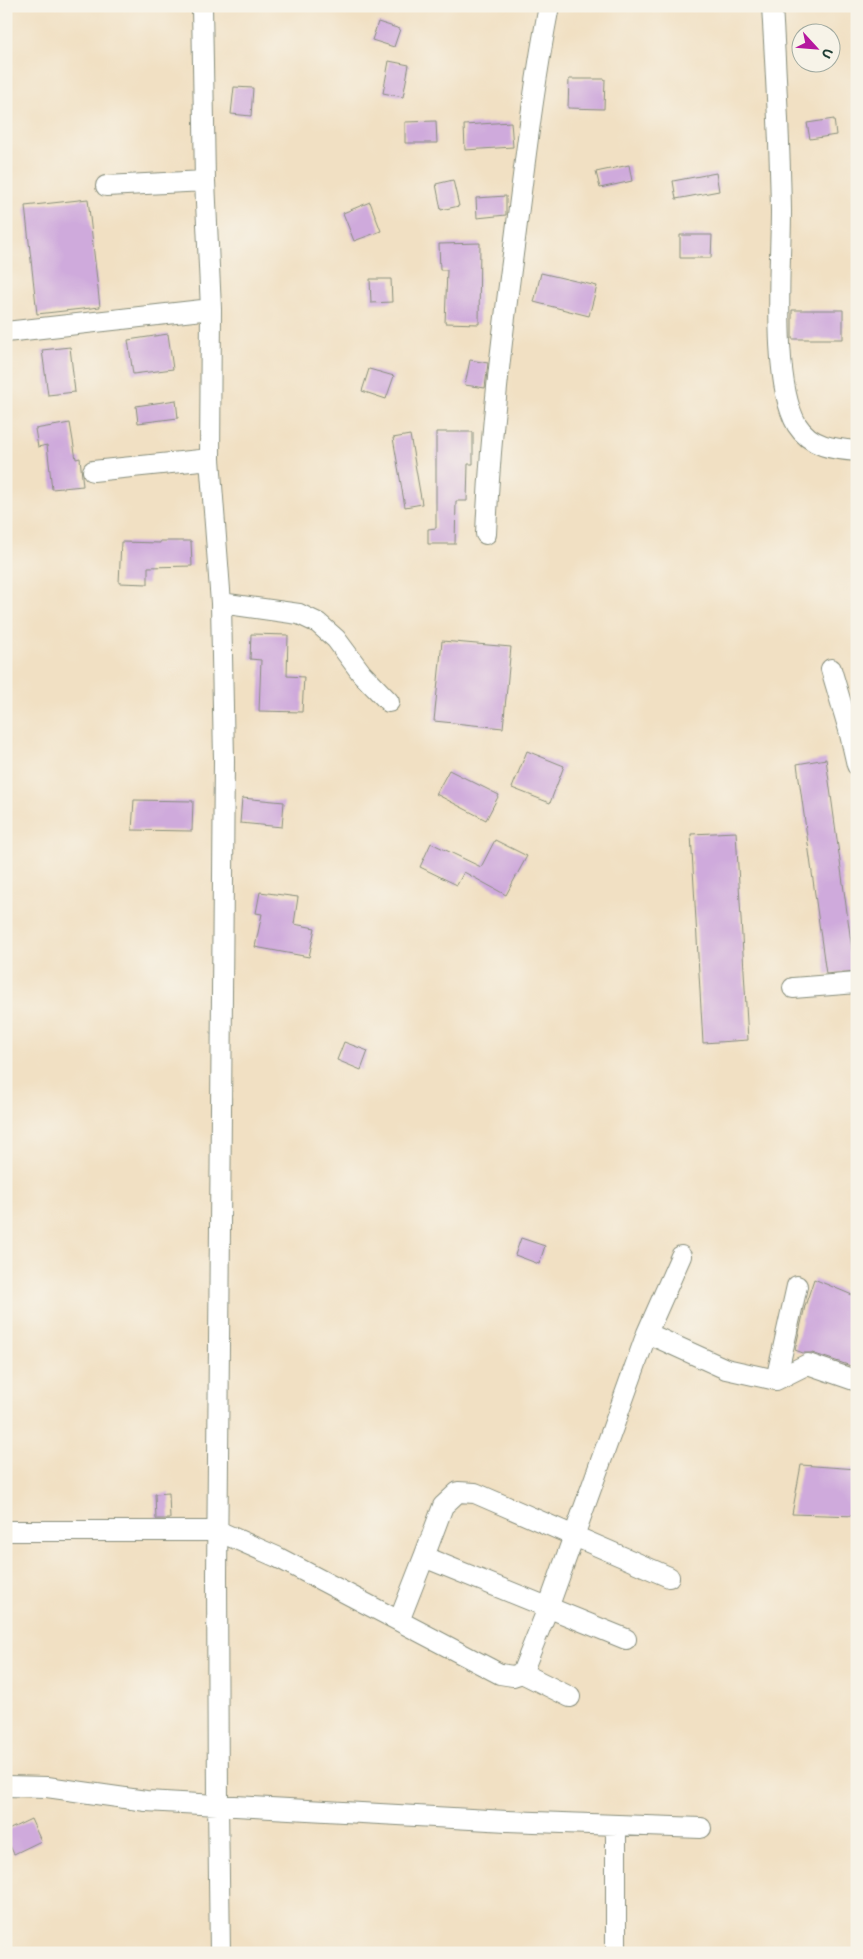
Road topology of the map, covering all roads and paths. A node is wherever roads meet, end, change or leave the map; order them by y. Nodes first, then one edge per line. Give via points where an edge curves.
1 (202, 6) edge
2 (549, 6) edge
3 (772, 6) edge
4 (205, 181) junction
5 (106, 186) dead end
6 (211, 310) junction
7 (6, 332) edge
8 (857, 451) edge
9 (210, 459) junction
10 (93, 471) dead end
11 (486, 534) dead end
12 (221, 603) junction
13 (831, 669) dead end
14 (389, 702) dead end
15 (857, 765) edge
16 (857, 982) edge
17 (793, 988) dead end
18 (681, 1256) dead end
19 (797, 1286) dead end
20 (647, 1333) junction
21 (776, 1380) junction
22 (857, 1381) edge
23 (6, 1531) edge
24 (218, 1531) junction
25 (572, 1536) junction
26 (424, 1558) junction
27 (669, 1577) dead end
28 (548, 1608) junction
29 (398, 1621) junction
30 (626, 1638) dead end
31 (522, 1673) junction
32 (570, 1697) dead end
33 (6, 1786) edge
34 (218, 1804) junction
35 (616, 1825) junction
36 (701, 1828) dead end
37 (220, 1953) edge
38 (616, 1953) edge

1 - 4 street
2 - 11 street via 527,136 502,335 489,462
3 - 8 street via 781,210 780,339 788,404 798,426 809,439 834,449
4 - 5 street
4 - 6 street
6 - 7 street
6 - 9 street
9 - 10 street
9 - 12 street
12 - 14 street via 299,614 318,622
12 - 24 street via 224,954
13 - 15 street
16 - 17 street
18 - 20 street
19 - 21 street
20 - 21 street via 726,1369
20 - 25 street
21 - 22 street via 808,1364
23 - 24 street
24 - 29 street via 277,1557
24 - 34 street
25 - 26 street via 475,1493 458,1492 444,1506
25 - 27 street
25 - 28 street
26 - 28 street
26 - 29 street
28 - 30 street
28 - 31 street
29 - 31 street via 500,1674 513,1676
31 - 32 street
33 - 34 street via 47,1787 146,1801
34 - 35 street
34 - 37 street
35 - 36 street
35 - 38 street

